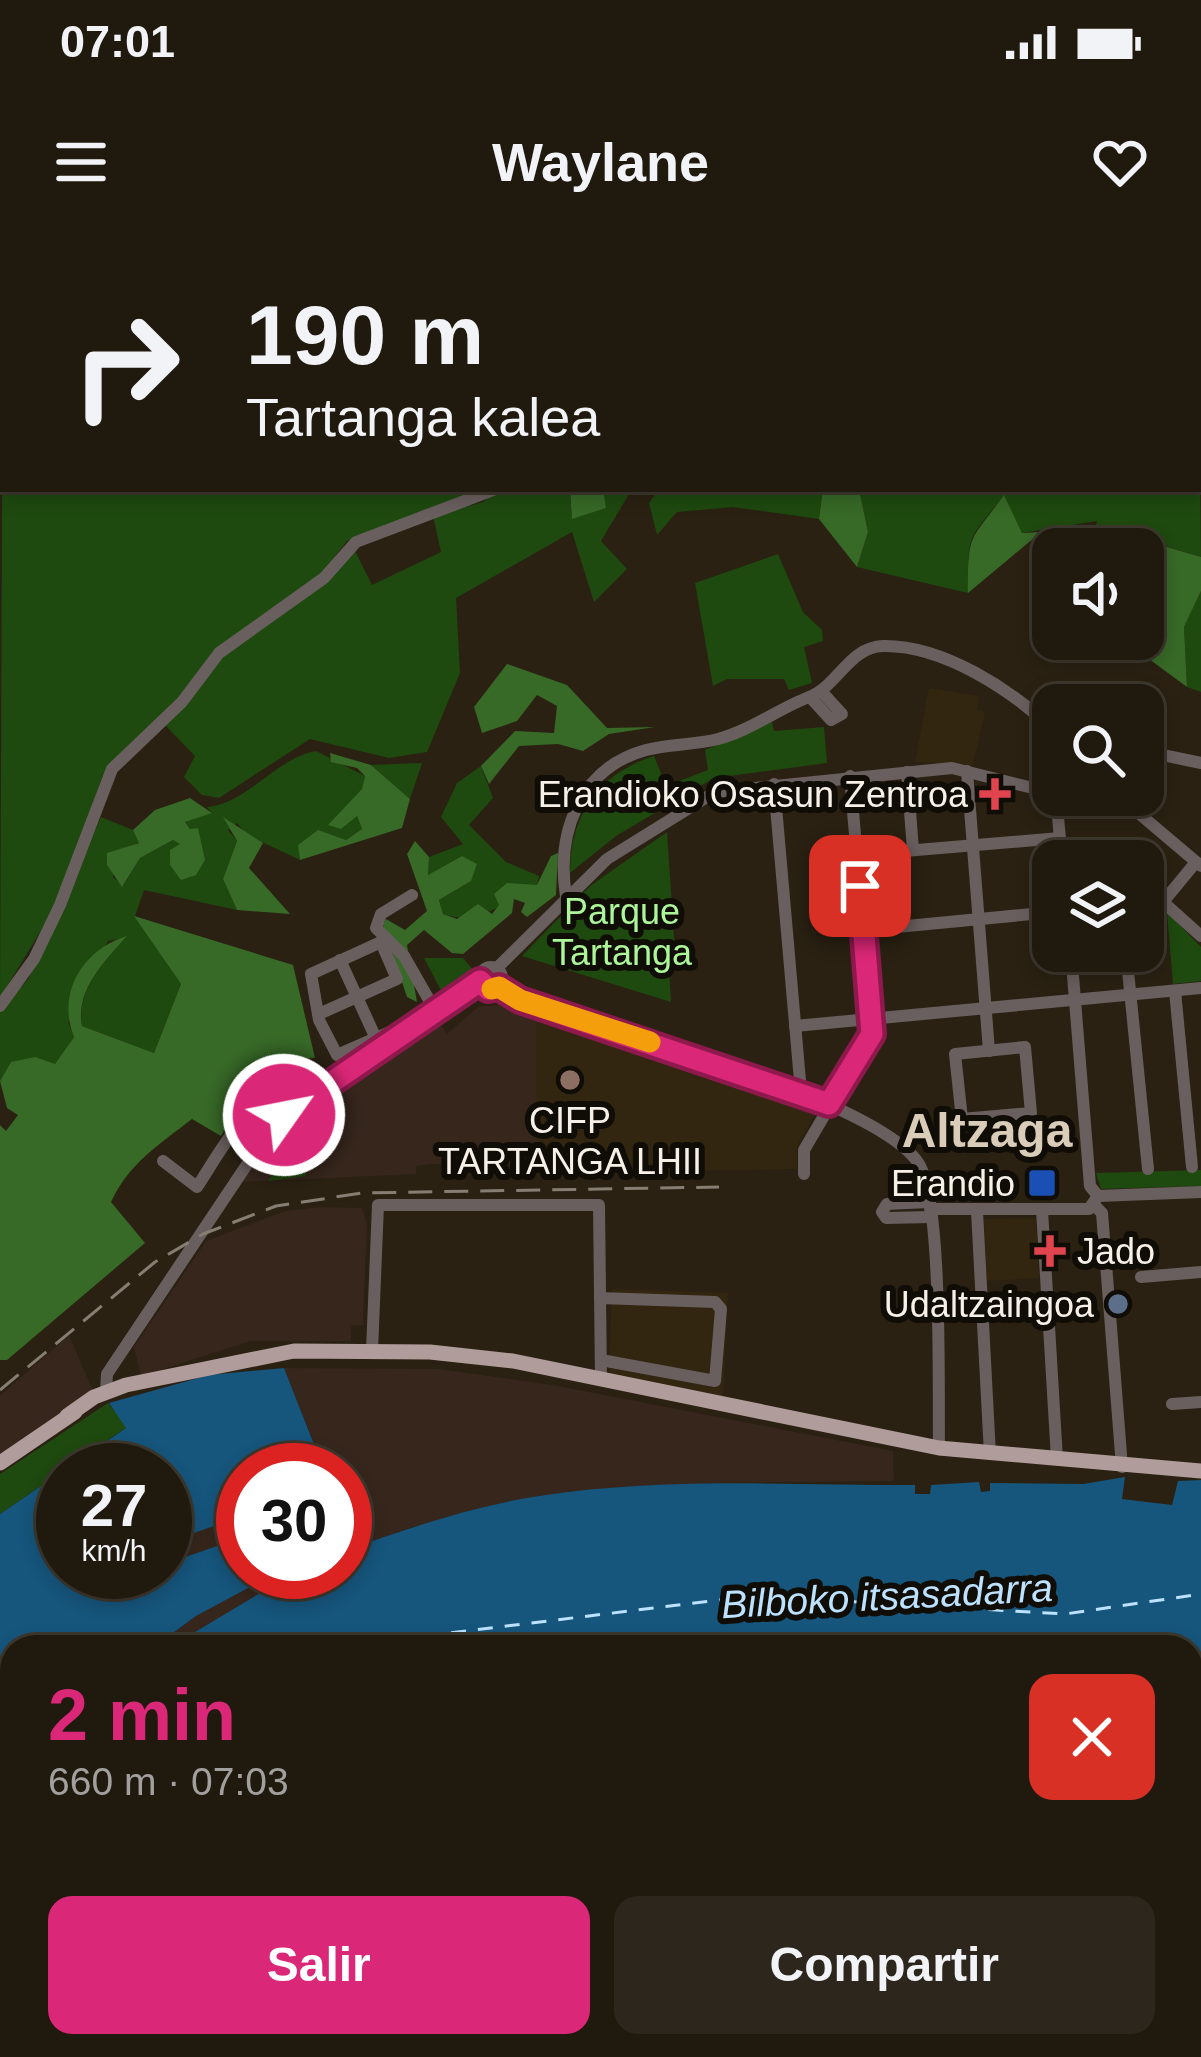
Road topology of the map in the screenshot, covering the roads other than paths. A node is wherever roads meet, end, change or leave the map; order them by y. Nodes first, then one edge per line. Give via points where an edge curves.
1 (488, 492) edge
2 (1032, 714) edge
3 (1164, 755) edge
4 (1201, 763) edge
5 (967, 771) junction
6 (907, 772) junction
7 (850, 776) junction
8 (774, 784) junction
9 (1032, 788) edge
10 (1058, 816) edge
11 (1142, 816) edge
12 (1060, 838) joint
13 (973, 845) junction
14 (913, 850) junction
15 (857, 855) junction
16 (1198, 864) edge
17 (412, 895) dead end
18 (566, 896) junction
19 (1164, 901) edge
20 (1164, 903) edge
21 (1032, 915) edge
22 (979, 920) junction
23 (865, 931) junction
24 (1201, 936) edge
25 (340, 960) junction
26 (496, 968) junction
27 (1073, 972) edge
28 (1128, 972) edge
29 (480, 981) junction
30 (499, 987) junction
31 (1201, 988) edge
32 (1175, 991) junction
33 (1130, 994) junction
34 (357, 997) junction
35 (1076, 1000) junction
36 (0, 1006) edge
37 (986, 1007) junction
38 (319, 1014) junction
39 (432, 1015) junction
40 (871, 1018) junction
41 (796, 1026) junction
42 (373, 1032) dead end
43 (989, 1051) junction
44 (341, 1078) junction
45 (800, 1092) junction
46 (829, 1104) junction
47 (163, 1161) dead end
48 (1192, 1167) dead end
49 (1148, 1168) dead end
50 (804, 1174) dead end
51 (1201, 1192) edge
52 (1096, 1200) junction
53 (930, 1209) junction
54 (1042, 1210) junction
55 (977, 1211) junction
56 (1201, 1271) edge
57 (1141, 1277) dead end
58 (600, 1298) junction
59 (372, 1351) junction
60 (601, 1360) junction
61 (601, 1378) junction
62 (144, 1382) junction
63 (106, 1392) junction
64 (1201, 1402) edge
65 (1172, 1404) dead end
66 (67, 1416) junction
67 (939, 1448) junction
68 (990, 1454) junction
69 (1057, 1459) junction
70 (0, 1463) edge
71 (1122, 1464) junction
72 (1201, 1471) edge

1 - 36 street via 356,542 324,578 219,653 182,702 112,769 60,904
2 - 18 street via 933,654 882,646 861,652 815,694 718,739 643,751 586,788 564,832
3 - 4 street
5 - 6 street
5 - 9 street
5 - 13 street
6 - 7 street
6 - 14 street
7 - 8 street
7 - 15 street
8 - 18 street via 695,801
8 - 41 street
10 - 12 street
11 - 16 street
12 - 13 street
13 - 14 street
13 - 22 street
14 - 15 street
15 - 23 street
16 - 19 street
17 - 39 street via 381,914 376,928 404,956
18 - 26 street
20 - 24 street
21 - 22 street
22 - 23 street
22 - 37 street
23 - 40 street
25 - 34 street
25 - 34 street via 380,942 397,980
25 - 38 street via 310,974
26 - 29 street via 483,970
26 - 30 street
27 - 35 street
28 - 33 street
29 - 30 street
29 - 39 street
30 - 45 street
31 - 32 street
32 - 33 street
32 - 48 street
33 - 35 street
33 - 49 street
34 - 38 street
34 - 42 street
35 - 37 street
35 - 52 street
37 - 40 street
37 - 43 street
38 - 39 street via 337,1055
39 - 44 street
40 - 41 street
40 - 46 street via 872,1034
41 - 45 street
43 - 43 street via 955,1054 962,1120 1031,1113 1025,1048
44 - 47 street via 273,1091 197,1187
44 - 63 street via 272,1127 107,1374
45 - 46 street
46 - 50 street via 804,1150
46 - 53 street via 906,1150 920,1166
51 - 52 street
52 - 54 street
52 - 71 street
53 - 55 street
53 - 67 street
54 - 55 street
54 - 69 street
55 - 68 street
56 - 57 street
58 - 59 street via 599,1204 378,1205
58 - 60 street
58 - 60 street via 721,1306 715,1381
59 - 61 main road via 460,1353
59 - 62 main road via 294,1352
60 - 61 street
61 - 67 main road
62 - 63 main road
62 - 66 main road
63 - 66 main road
64 - 65 street
66 - 70 main road
67 - 68 main road
68 - 69 main road
69 - 71 main road
71 - 72 main road

